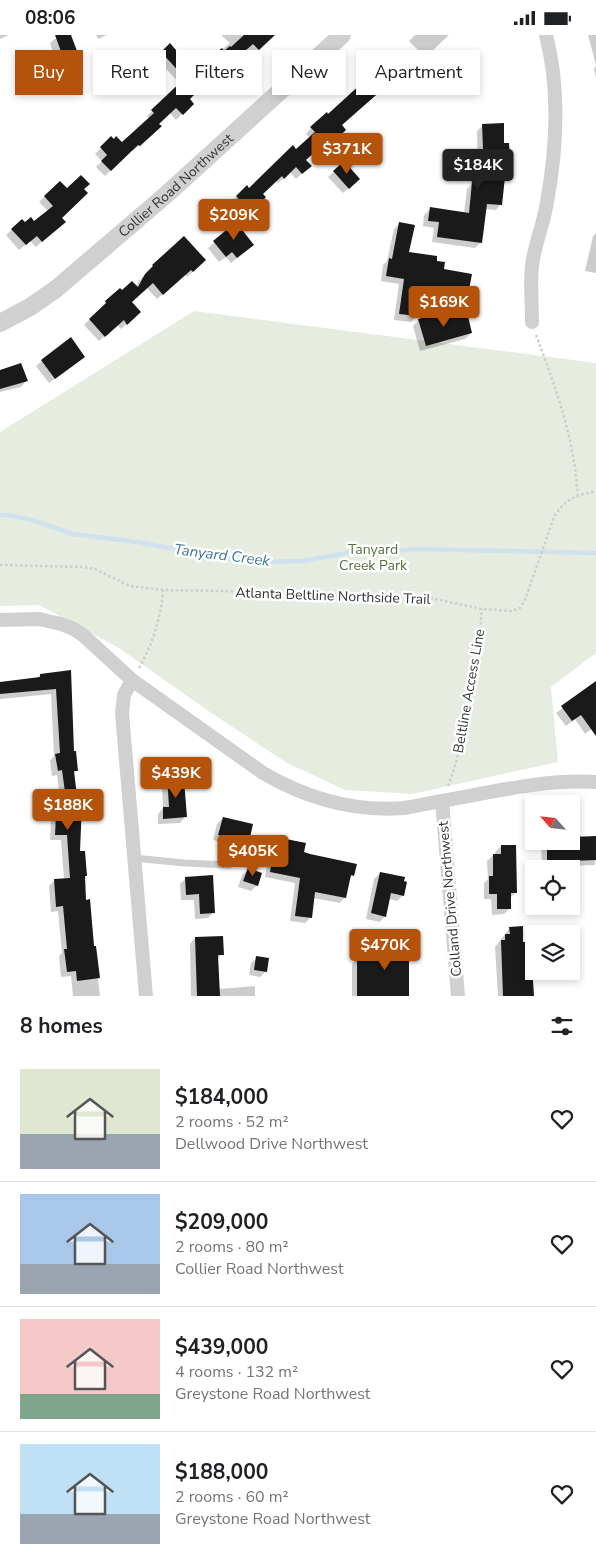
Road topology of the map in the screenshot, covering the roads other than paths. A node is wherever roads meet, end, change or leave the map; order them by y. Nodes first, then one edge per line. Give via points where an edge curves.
1 (342, 35) edge
2 (546, 35) edge
3 (532, 322) road end
4 (0, 323) edge
5 (0, 620) edge
6 (132, 680) junction
7 (596, 782) edge
8 (442, 801) junction
9 (134, 857) junction
10 (229, 865) dead end
11 (146, 996) edge
12 (458, 996) edge

1 - 4 street, Collier Road Northwest via 167,194 56,289
2 - 3 street via 553,61 556,96 554,160 532,265
5 - 6 street via 39,619 61,623 84,636
6 - 8 street via 263,773 302,793 338,804 371,808 404,808
6 - 9 street via 124,695 122,713
7 - 8 street via 545,783
8 - 12 street, Colland Drive Northwest
9 - 10 lane
9 - 11 street

